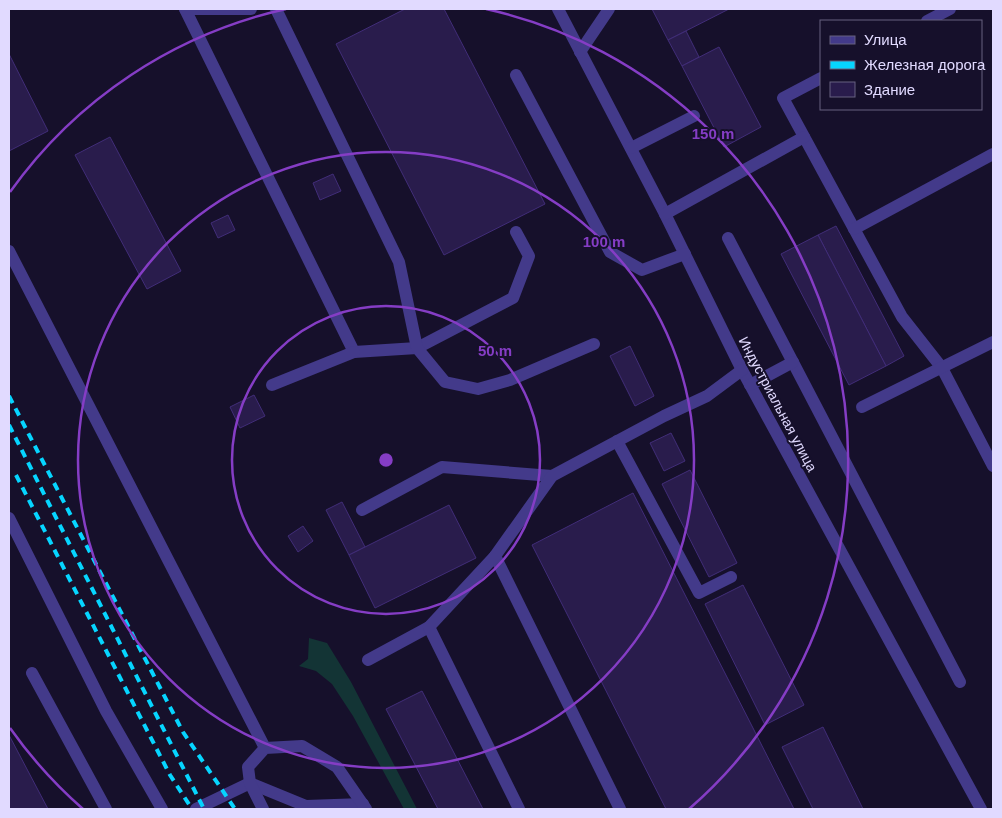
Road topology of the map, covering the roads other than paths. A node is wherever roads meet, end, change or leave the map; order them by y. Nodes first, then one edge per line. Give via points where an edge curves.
1 (185, 9) edge
2 (251, 9) edge
3 (276, 9) edge
4 (558, 9) edge
5 (609, 9) edge
6 (950, 9) edge
7 (929, 20) edge
8 (580, 52) junction
9 (516, 75) dead end
10 (820, 79) edge
11 (694, 116) dead end
12 (804, 137) junction
13 (631, 148) junction
14 (993, 154) edge
15 (665, 214) junction
16 (854, 229) junction
17 (516, 232) dead end
18 (728, 238) dead end
19 (9, 251) edge
20 (685, 254) junction
21 (993, 342) edge
22 (594, 344) dead end
23 (417, 348) junction
24 (354, 352) junction
25 (793, 362) junction
26 (942, 368) junction
27 (742, 370) junction
28 (272, 385) dead end
29 (750, 385) junction
30 (862, 407) dead end
31 (617, 441) junction
32 (993, 466) edge
33 (552, 476) junction
34 (362, 510) dead end
35 (9, 518) edge
36 (495, 556) junction
37 (731, 577) dead end
38 (429, 627) junction
39 (368, 660) dead end
40 (32, 673) dead end
41 (960, 682) dead end
42 (265, 748) junction
43 (250, 783) junction
44 (365, 806) edge
45 (106, 809) edge
46 (162, 809) edge
47 (196, 809) edge
48 (263, 809) edge
49 (520, 809) edge
50 (620, 809) edge
51 (981, 809) edge

1 - 2 street
1 - 24 street
3 - 23 street via 399,262
4 - 8 street, Индустриальная улица
5 - 8 street
6 - 7 street
8 - 13 street, Индустриальная улица
9 - 20 street via 610,252 642,270
10 - 12 street via 783,98
11 - 13 street
12 - 15 street
12 - 16 street
13 - 15 street, Индустриальная улица
14 - 16 street
15 - 20 street, Индустриальная улица
16 - 26 street via 902,317
17 - 23 street via 529,256 513,298
18 - 25 street
19 - 42 street
20 - 27 street, Индустриальная улица
21 - 26 street
22 - 23 street via 510,380 478,389 445,382
23 - 24 street
24 - 28 street
25 - 29 street
25 - 41 street
26 - 30 street
26 - 32 street
27 - 29 street, Индустриальная улица
27 - 31 street via 707,396
29 - 51 street, Индустриальная улица
31 - 33 street
31 - 37 street via 699,593
33 - 34 street via 442,467
33 - 36 street
35 - 46 street via 106,711
36 - 38 street
36 - 50 street
38 - 39 street
38 - 49 street
40 - 45 street
42 - 43 street via 248,767
42 - 44 street via 302,746 337,767
43 - 44 street via 306,806
43 - 47 street
43 - 48 street

